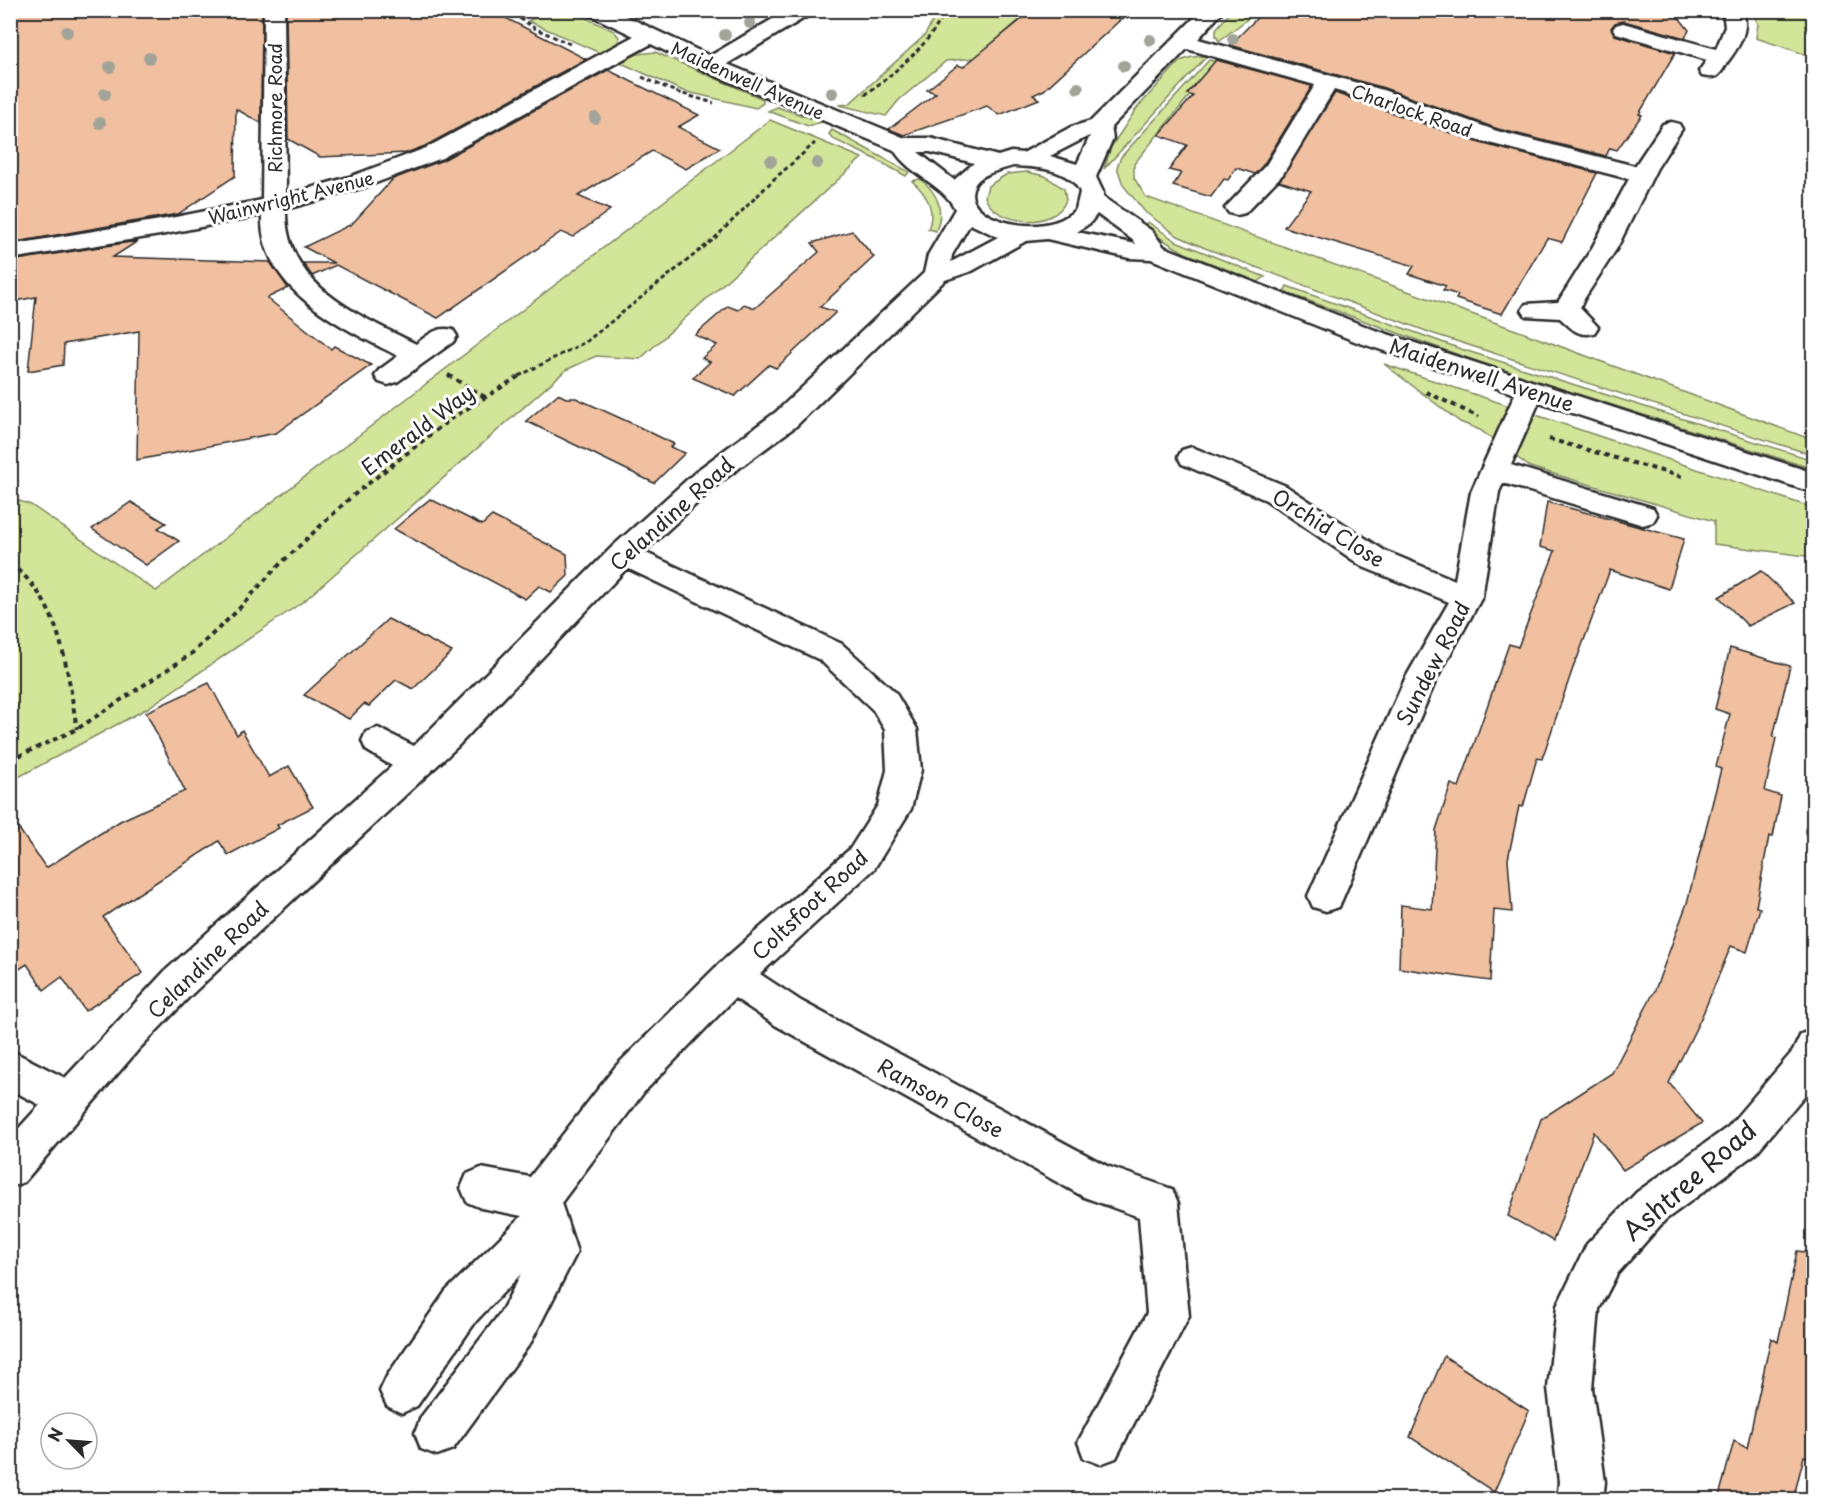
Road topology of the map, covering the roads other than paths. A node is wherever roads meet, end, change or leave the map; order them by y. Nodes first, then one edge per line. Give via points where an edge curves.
1 (274, 10) edge
2 (595, 10) edge
3 (804, 10) edge
4 (1214, 10) edge
5 (1733, 10) edge
6 (1623, 29) dead end
7 (650, 36) junction
8 (1183, 41) junction
9 (711, 65) junction
10 (1328, 82) junction
11 (1099, 126) junction
12 (1671, 129) dead end
13 (902, 145) junction
14 (1028, 159) junction
15 (996, 162) junction
16 (1642, 176) junction
17 (1088, 190) junction
18 (963, 203) junction
19 (1276, 204) dead end
20 (273, 205) junction
21 (1051, 232) junction
22 (1021, 234) junction
23 (10, 252) edge
24 (1155, 252) junction
25 (936, 275) junction
26 (1535, 310) dead end
27 (444, 336) dead end
28 (417, 355) junction
29 (388, 376) dead end
30 (1530, 391) junction
31 (1192, 457) dead end
32 (1494, 470) junction
33 (1814, 483) edge
34 (1643, 515) dead end
35 (623, 554) junction
36 (1467, 597) junction
37 (378, 741) dead end
38 (417, 764) junction
39 (1326, 896) dead end
40 (732, 976) junction
41 (1814, 1046) edge
42 (10, 1068) edge
43 (69, 1101) junction
44 (10, 1168) edge
45 (481, 1188) dead end
46 (547, 1223) junction
47 (402, 1391) dead end
48 (437, 1433) dead end
49 (1100, 1442) dead end
50 (1580, 1500) edge

1 - 20 street, Richmore Road
2 - 7 street, Maidenwell Avenue
3 - 9 street
4 - 8 street
5 - 6 street via 1736,33 1715,64
7 - 9 street, Maidenwell Avenue
7 - 20 street, Wainwright Avenue via 427,156 346,186
8 - 10 street, Charlock Road
8 - 11 street
9 - 13 street, Maidenwell Avenue
10 - 16 street, Charlock Road via 1488,136
10 - 19 street via 1275,169 1244,202
11 - 14 street via 1078,132
11 - 17 street via 1102,138 1088,165
12 - 16 street
13 - 15 street, Maidenwell Avenue via 930,145
13 - 18 street, Maidenwell Avenue via 911,159
14 - 15 street, Maidenwell Avenue
14 - 17 street, Maidenwell Avenue via 1066,167
15 - 18 street, Maidenwell Avenue via 970,176 963,185
16 - 26 street via 1608,243 1579,281 1576,318
17 - 21 street, Maidenwell Avenue via 1086,214
17 - 24 street, Maidenwell Avenue via 1143,236
18 - 22 street, Maidenwell Avenue via 988,226
18 - 25 street, Celandine Road via 940,255
20 - 23 street, Wainwright Avenue
20 - 28 street, Richmore Road via 278,249 300,284 330,308
21 - 22 street, Maidenwell Avenue
21 - 24 street, Maidenwell Avenue
22 - 25 street, Celandine Road via 963,266
24 - 30 street, Maidenwell Avenue via 1358,333
25 - 35 street, Celandine Road via 786,419 709,476
27 - 28 street
28 - 29 street
30 - 32 street, Sundew Road
30 - 33 street, Maidenwell Avenue
31 - 36 street, Orchid Close via 1275,493 1374,559
32 - 34 street
32 - 36 street, Sundew Road via 1485,492
35 - 38 street, Celandine Road
35 - 40 street, Coltsfoot Road via 831,652 884,701 901,729 904,770 894,809 862,859
36 - 39 street, Sundew Road via 1422,679
37 - 38 street
38 - 43 street, Celandine Road via 178,983
40 - 46 street, Coltsfoot Road via 630,1079
40 - 49 street, Ramson Close via 788,1013 1098,1183 1158,1203 1168,1316
41 - 50 street, Ashtree Road via 1808,1063 1742,1140 1651,1206 1602,1259 1578,1306 1570,1388 1582,1482
42 - 43 street
43 - 44 street, Celandine Road
45 - 46 street
46 - 47 street via 461,1306
46 - 48 street via 516,1327

